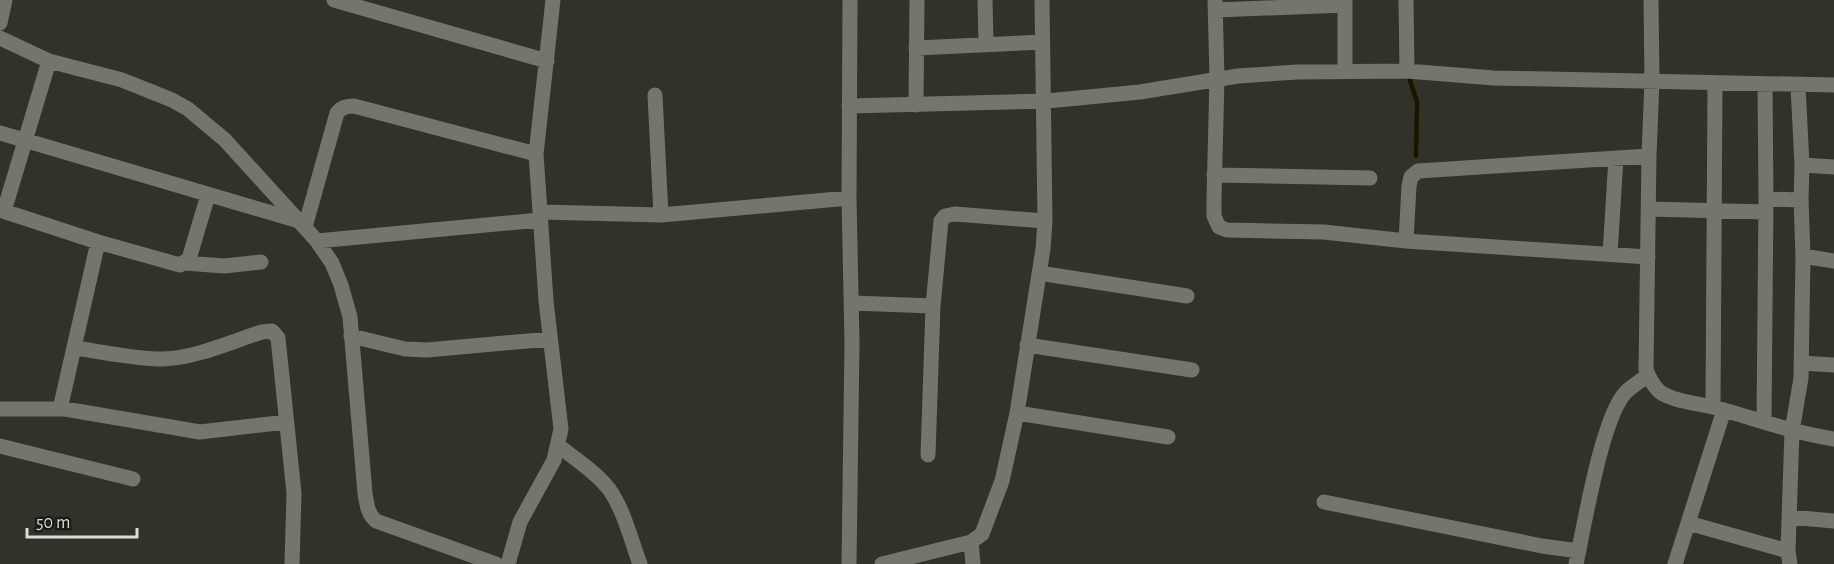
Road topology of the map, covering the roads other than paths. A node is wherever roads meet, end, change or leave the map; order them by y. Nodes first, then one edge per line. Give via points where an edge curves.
1 (5, 0) edge
2 (335, 0) edge
3 (552, 0) edge
4 (850, 0) edge
5 (917, 0) edge
6 (985, 0) edge
7 (1042, 0) edge
8 (1406, 0) edge
9 (1651, 0) edge
10 (1345, 3) edge
11 (1215, 5) edge
12 (0, 23) edge
13 (0, 38) edge
14 (1042, 42) junction
15 (986, 44) junction
16 (916, 48) junction
17 (49, 61) junction
18 (547, 62) junction
19 (1407, 71) junction
20 (1345, 72) junction
21 (1217, 78) junction
22 (1652, 80) junction
23 (1715, 83) junction
24 (1765, 85) junction
25 (1834, 85) edge
26 (1798, 86) junction
27 (655, 95) dead end
28 (1042, 101) junction
29 (916, 105) junction
30 (849, 106) junction
31 (0, 133) edge
32 (26, 140) junction
33 (536, 154) junction
34 (1649, 156) junction
35 (1616, 158) junction
36 (1802, 165) junction
37 (1834, 167) edge
38 (1214, 175) junction
39 (1370, 178) dead end
40 (208, 195) junction
41 (849, 198) junction
42 (1801, 200) junction
43 (1766, 205) junction
44 (1649, 209) junction
45 (1715, 210) junction
46 (2, 211) edge
47 (661, 215) junction
48 (540, 216) junction
49 (1045, 221) junction
50 (302, 224) junction
51 (317, 241) junction
52 (1406, 241) junction
53 (98, 242) junction
54 (1610, 254) junction
55 (1803, 256) junction
56 (1648, 257) junction
57 (1834, 261) edge
58 (261, 262) dead end
59 (185, 263) junction
60 (1039, 273) junction
61 (1187, 296) dead end
62 (852, 303) junction
63 (933, 306) junction
64 (351, 336) junction
65 (550, 339) junction
66 (1027, 345) junction
67 (75, 348) junction
68 (1801, 363) junction
69 (1834, 365) edge
70 (1192, 370) dead end
71 (1648, 375) junction
72 (0, 409) edge
73 (60, 409) junction
74 (1719, 409) junction
75 (1017, 413) junction
76 (1764, 421) junction
77 (287, 422) junction
78 (1792, 431) junction
79 (1168, 437) dead end
80 (1834, 439) edge
81 (0, 446) edge
82 (559, 446) junction
83 (928, 455) dead end
84 (133, 479) dead end
85 (1324, 502) dead end
86 (1789, 517) junction
87 (1834, 521) edge
88 (1688, 523) junction
89 (971, 542) junction
90 (1577, 557) edge
91 (1789, 557) edge
92 (292, 564) edge
93 (496, 564) edge
94 (508, 564) edge
95 (640, 564) edge
96 (849, 564) edge
97 (882, 564) edge
98 (973, 564) edge
99 (1675, 564) edge

1 - 12 street
2 - 18 street
3 - 18 street
4 - 30 street
5 - 16 street
6 - 15 street
7 - 14 street
8 - 19 street
9 - 22 street
10 - 11 street
10 - 20 street
11 - 21 street
13 - 17 street
14 - 15 street
14 - 28 street
15 - 16 street
16 - 29 street
17 - 32 street
17 - 50 street via 122,80 188,109 225,141
18 - 33 street
19 - 20 street
19 - 22 street via 1494,78
20 - 21 street
21 - 28 street via 1140,92
21 - 38 street
22 - 23 street
22 - 34 street
23 - 24 street
23 - 45 street
24 - 26 street
24 - 43 street
25 - 26 street
26 - 36 street
27 - 47 street
28 - 29 street
28 - 49 street
29 - 30 street
30 - 41 street
31 - 32 street
32 - 40 street
32 - 46 street
33 - 48 street
33 - 50 street via 347,106 337,113
34 - 35 street
34 - 44 street
35 - 52 street via 1418,171 1408,186
35 - 54 street
36 - 37 street
36 - 42 street
38 - 39 street
38 - 52 street via 1214,216 1219,227 1227,230 1324,232
40 - 50 street
40 - 59 street
41 - 47 street
41 - 62 street
42 - 43 street
42 - 55 street
43 - 45 street
43 - 76 street
44 - 45 street
44 - 56 street
45 - 74 street
46 - 53 street
47 - 48 street
48 - 51 street
48 - 65 street
49 - 60 street
49 - 63 street via 945,216 939,231
50 - 51 street
51 - 64 street via 341,285
52 - 54 street
53 - 59 street via 176,264
53 - 67 street
54 - 56 street
55 - 57 street
55 - 68 street
56 - 71 street
58 - 59 street via 224,266
60 - 61 street
60 - 66 street
62 - 63 street
62 - 96 street
63 - 83 street
64 - 65 street via 405,349 427,350
64 - 93 street via 365,493 371,517
65 - 82 street via 561,429
66 - 70 street
66 - 75 street
67 - 73 street
67 - 77 street via 163,359 189,356 272,331 278,338
68 - 69 street
68 - 78 street
71 - 74 street via 1659,391
71 - 90 street via 1618,404 1597,468
72 - 73 street
73 - 77 street via 200,432
74 - 76 street
74 - 88 street
75 - 79 street
75 - 89 street via 989,520 982,534
76 - 78 street
77 - 92 street via 294,493
78 - 80 street
78 - 86 street
81 - 84 street
82 - 94 street via 520,522
82 - 95 street via 609,490
85 - 90 street via 1542,546
86 - 87 street
86 - 91 street
88 - 91 street
88 - 99 street
89 - 97 street
89 - 98 street

